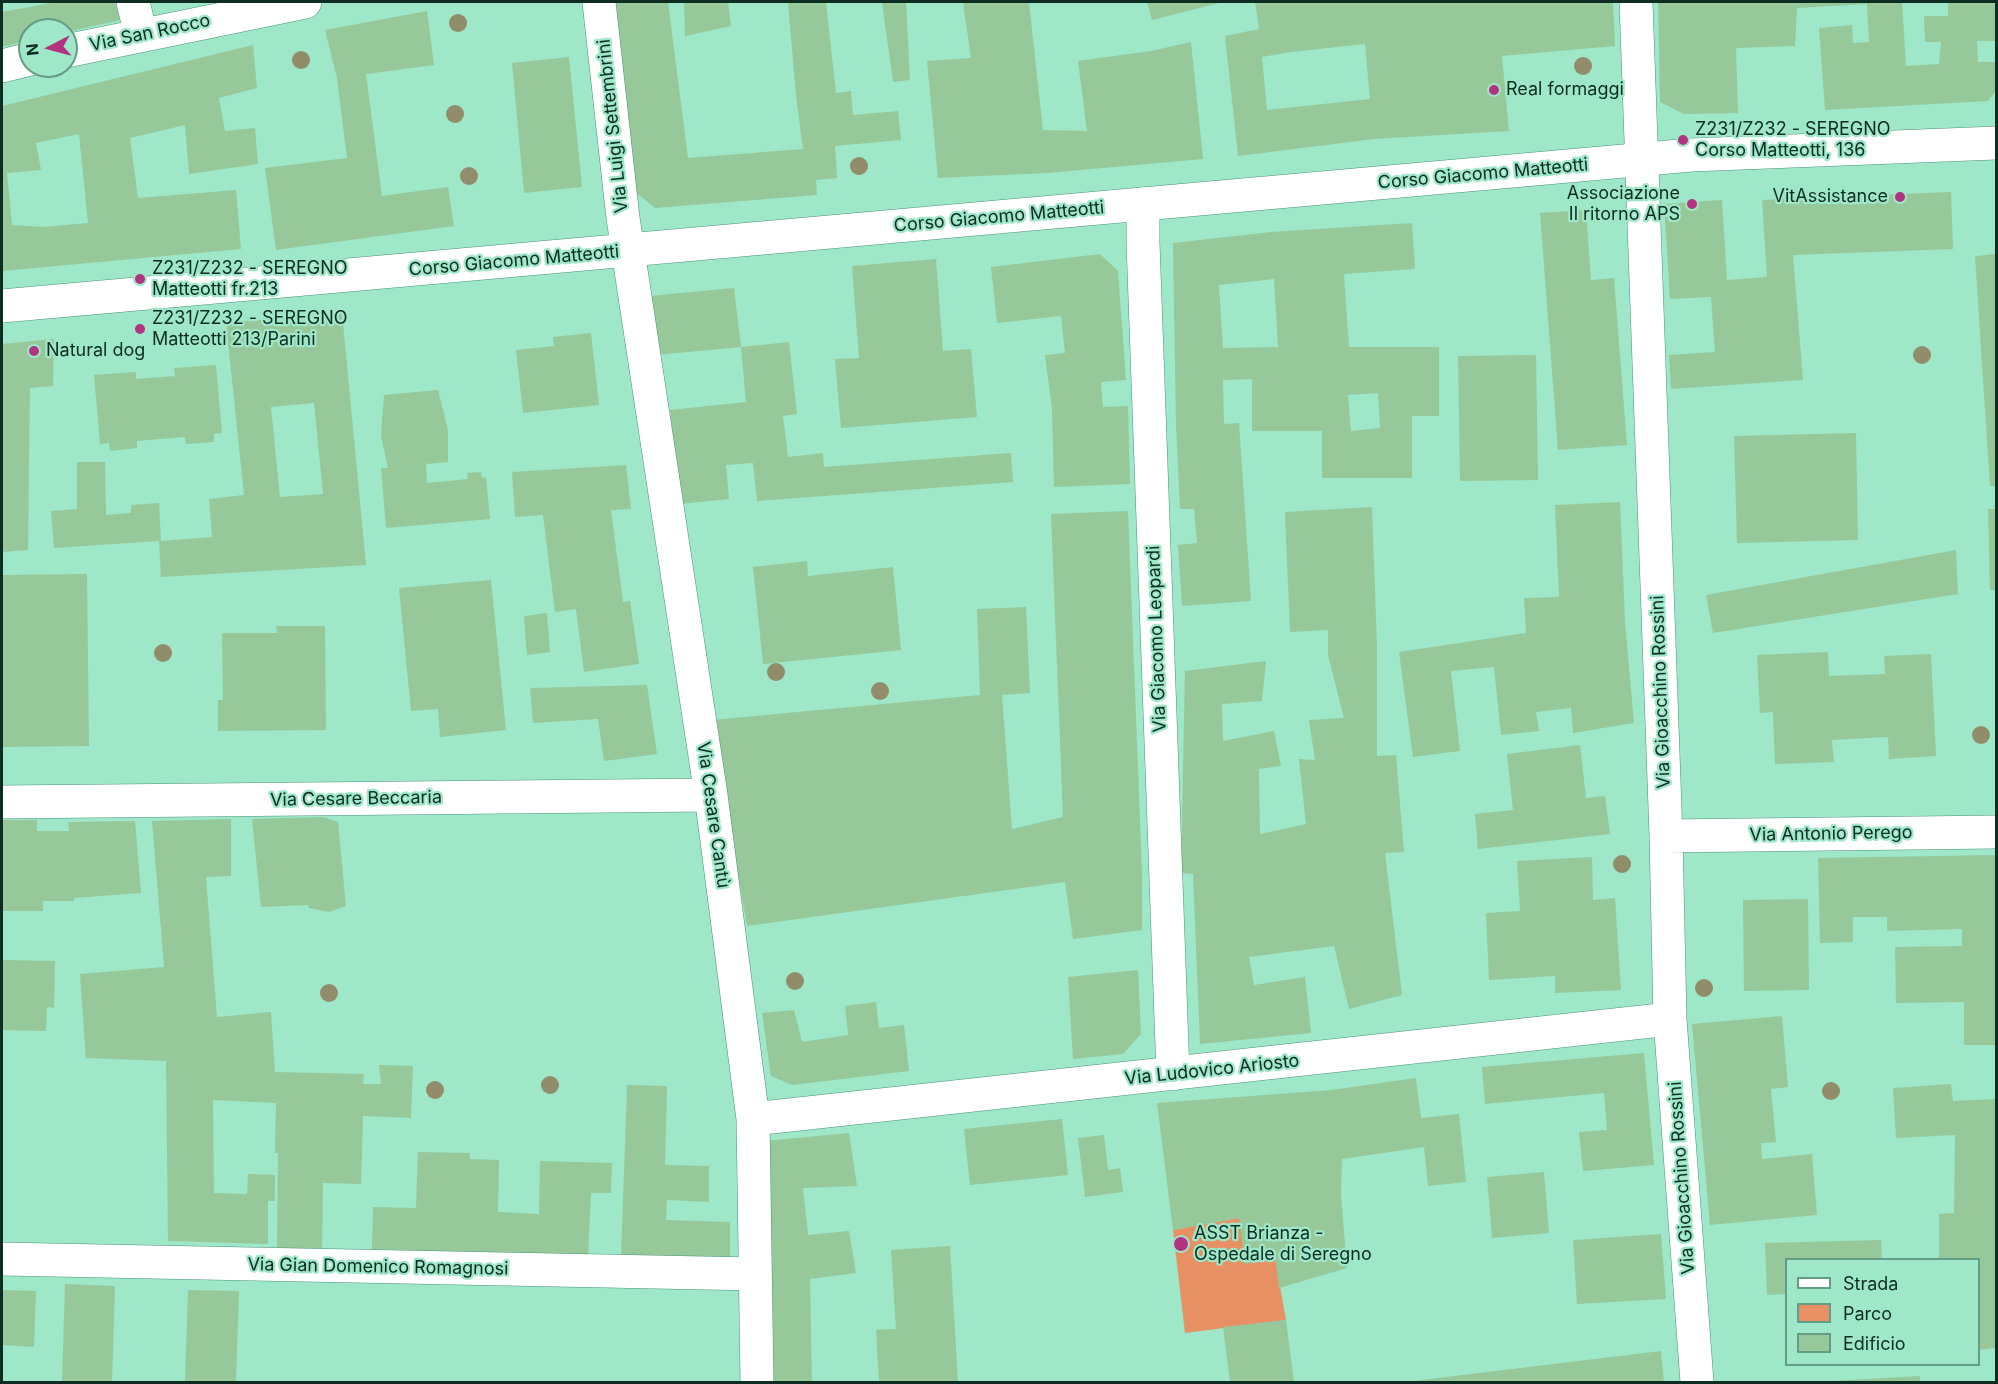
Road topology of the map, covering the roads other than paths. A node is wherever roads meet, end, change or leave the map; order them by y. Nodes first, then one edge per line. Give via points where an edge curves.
1 (133, 2) edge
2 (305, 2) edge
3 (599, 2) edge
4 (1636, 2) edge
5 (141, 35) junction
6 (78, 48) edge
7 (18, 62) edge
8 (2, 66) edge
9 (1996, 143) edge
10 (1641, 160) junction
11 (1143, 204) junction
12 (628, 251) junction
13 (2, 306) edge
14 (711, 795) junction
15 (2, 802) edge
16 (1996, 832) edge
17 (1666, 836) junction
18 (1670, 1020) junction
19 (1173, 1074) junction
20 (753, 1119) junction
21 (2, 1259) edge
22 (755, 1274) junction
23 (757, 1383) edge
24 (1697, 1383) edge

1 - 5 street
2 - 5 street, Via San Rocco
3 - 12 street, Via Luigi Settembrini
4 - 10 street, Via Gioacchino Rossini
5 - 6 street, Via San Rocco
7 - 8 street
9 - 10 street, Corso Giacomo Matteotti
10 - 11 street, Corso Giacomo Matteotti
10 - 17 street, Via Gioacchino Rossini
11 - 12 street, Corso Giacomo Matteotti
11 - 19 street, Via Giacomo Leopardi
12 - 13 street, Corso Giacomo Matteotti
12 - 14 street, Via Cesare Cantù
14 - 15 street, Via Cesare Beccaria
14 - 20 street, Via Cesare Cantù
16 - 17 street, Via Antonio Perego
17 - 18 street, Via Gioacchino Rossini
18 - 19 street, Via Ludovico Ariosto
18 - 24 street, Via Gioacchino Rossini
19 - 20 street, Via Ludovico Ariosto
20 - 22 street, Via Cesare Cantù
21 - 22 street, Via Gian Domenico Romagnosi
22 - 23 street, Via Cesare Cantù

